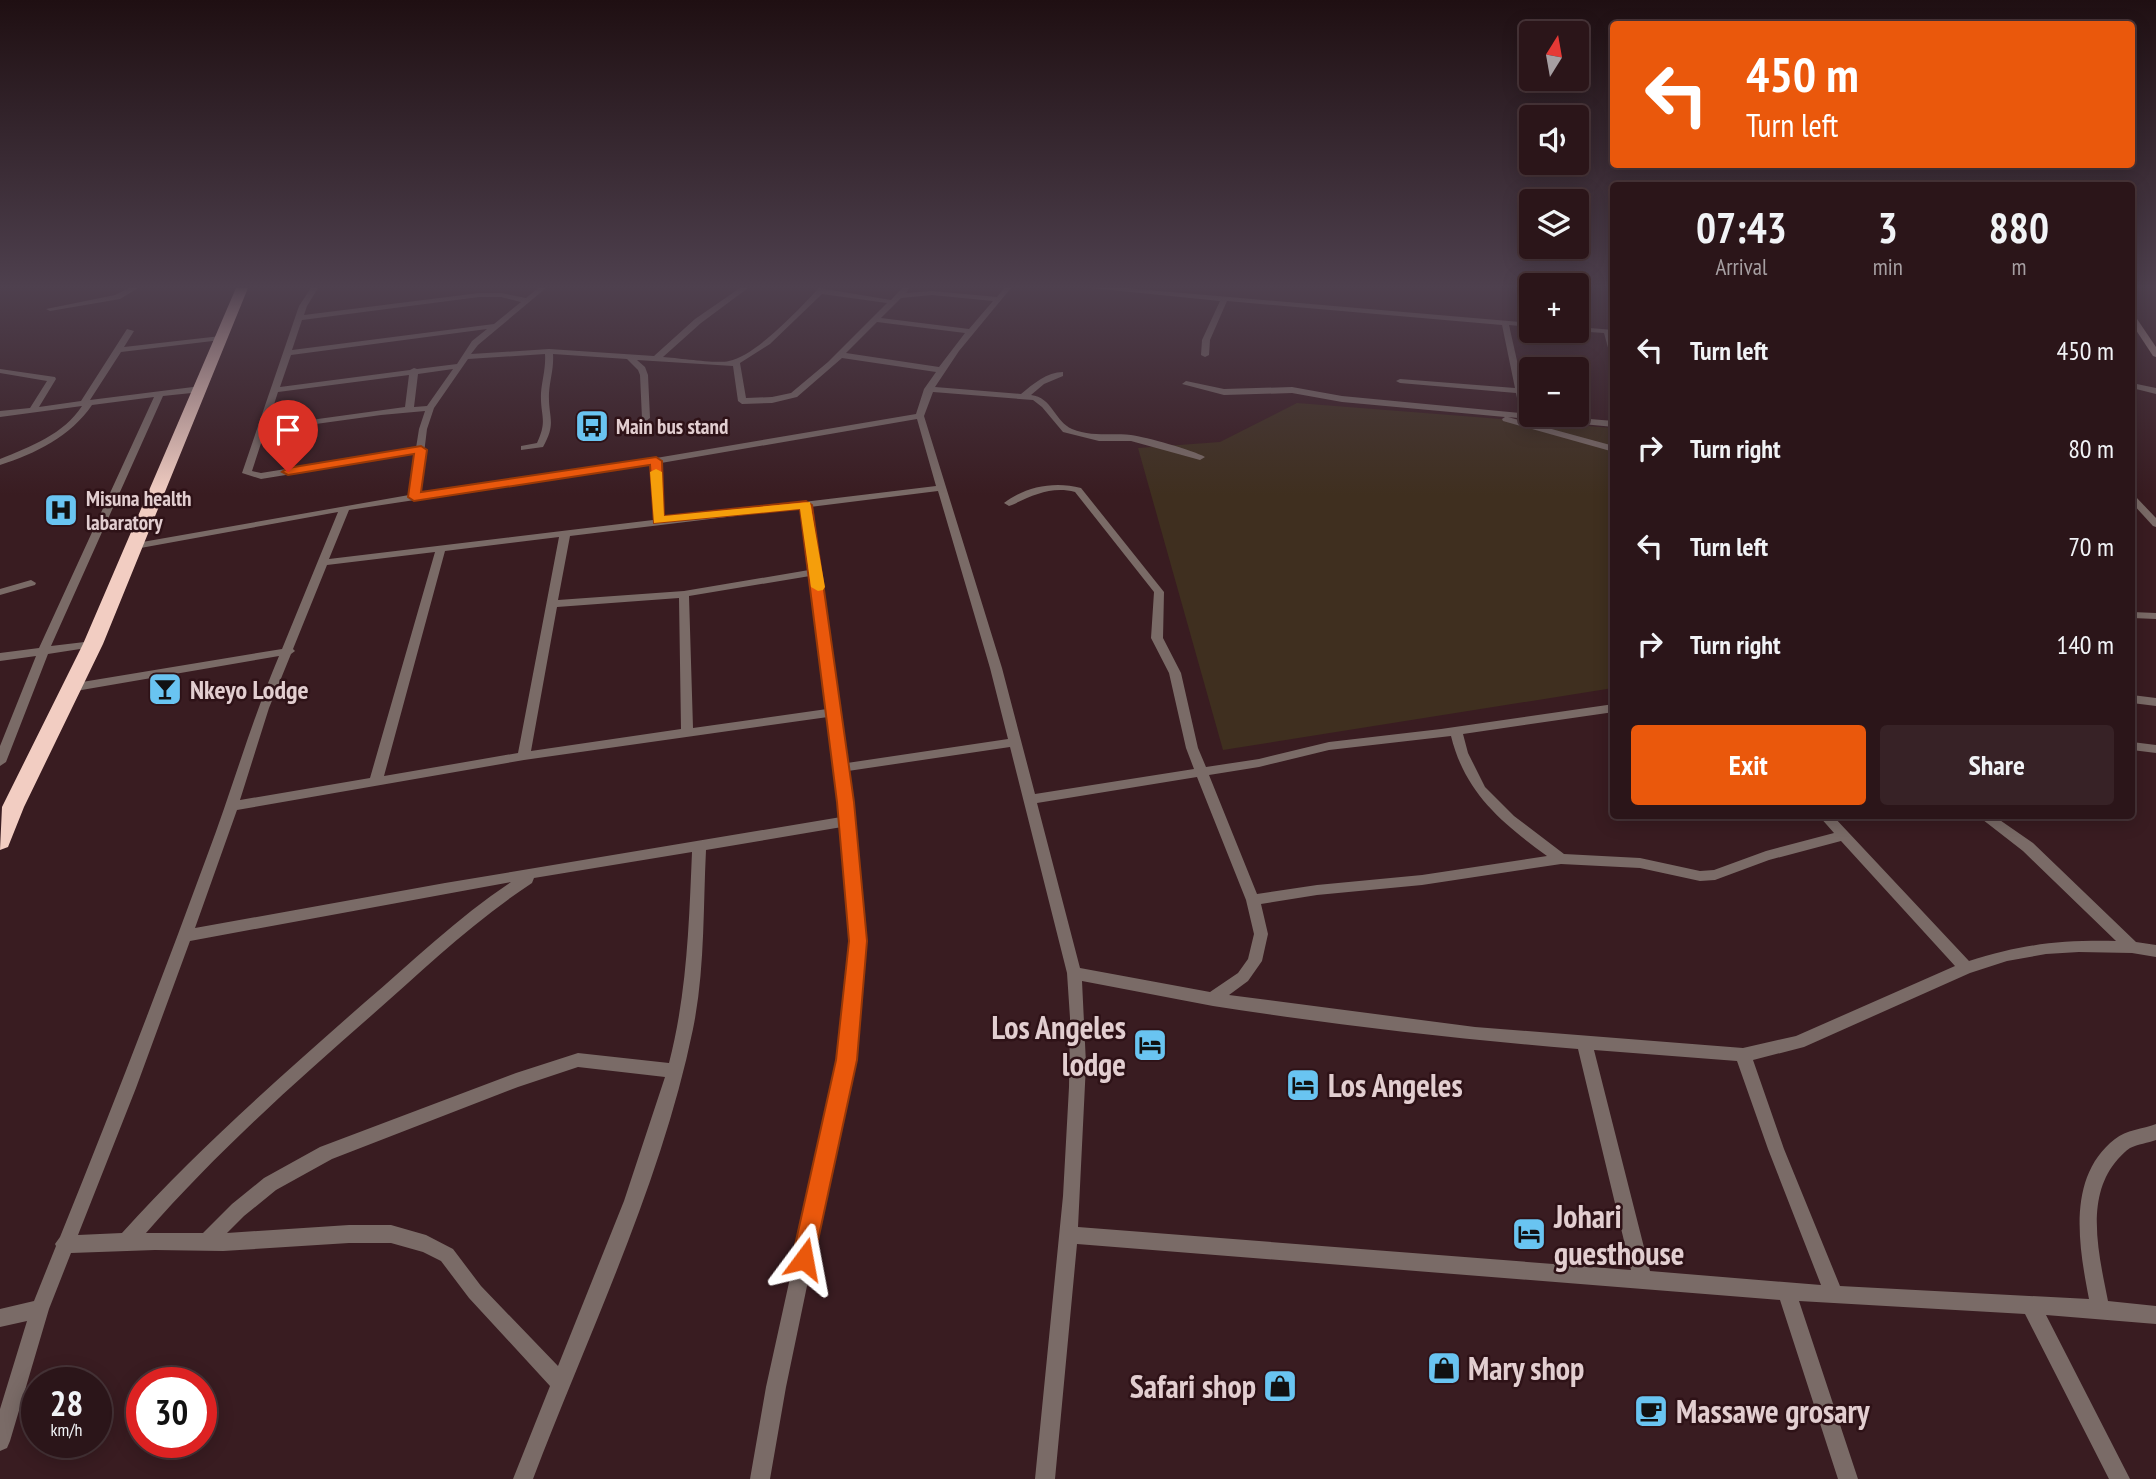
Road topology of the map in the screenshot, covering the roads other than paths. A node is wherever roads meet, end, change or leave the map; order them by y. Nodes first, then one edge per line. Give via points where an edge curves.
1 (113, 357) edge
2 (214, 357) edge
3 (287, 357) edge
4 (464, 357) edge
5 (548, 357) edge
6 (630, 357) edge
7 (643, 357) edge
8 (743, 357) edge
9 (838, 357) edge
10 (853, 357) edge
11 (951, 357) edge
12 (1512, 357) edge
13 (657, 358) joint
14 (736, 362) junction
15 (458, 366) junction
16 (414, 370) junction
17 (940, 370) junction
18 (0, 371) edge
19 (1060, 374) dead end
20 (1401, 381) dead end
21 (1186, 384) dead end
22 (2135, 387) edge
23 (201, 389) junction
24 (276, 390) junction
25 (928, 390) junction
26 (1519, 391) joint
27 (2156, 391) edge
28 (160, 394) junction
29 (1022, 398) junction
30 (87, 403) junction
31 (430, 408) junction
32 (33, 410) junction
33 (409, 410) junction
34 (0, 414) edge
35 (1519, 414) edge
36 (920, 416) junction
37 (1495, 416) dead end
38 (646, 418) dead end
39 (1589, 421) edge
40 (1610, 424) edge
41 (1556, 427) edge
42 (262, 429) junction
43 (1578, 440) junction
44 (524, 448) dead end
45 (1610, 448) edge
46 (421, 450) junction
47 (1200, 457) dead end
48 (656, 461) junction
49 (0, 462) edge
50 (941, 488) junction
51 (414, 497) junction
52 (2135, 501) edge
53 (1009, 503) dead end
54 (806, 505) junction
55 (345, 508) junction
56 (2142, 508) junction
57 (2156, 514) edge
58 (658, 521) junction
59 (2156, 524) edge
60 (565, 534) junction
61 (135, 546) junction
62 (441, 548) junction
63 (326, 562) junction
64 (816, 572) junction
65 (31, 583) dead end
66 (0, 592) edge
67 (684, 594) junction
68 (552, 604) junction
69 (2135, 614) edge
70 (2156, 616) edge
71 (93, 644) junction
72 (43, 651) junction
73 (289, 651) junction
74 (0, 657) edge
75 (70, 688) junction
76 (2135, 699) edge
77 (2156, 702) edge
78 (1610, 709) edge
79 (832, 712) junction
80 (1457, 731) junction
81 (687, 733) junction
82 (1014, 742) junction
83 (2135, 746) edge
84 (2156, 749) edge
85 (524, 756) junction
86 (0, 762) edge
87 (841, 768) junction
88 (1201, 772) junction
89 (376, 780) junction
90 (1029, 800) junction
91 (232, 806) junction
92 (1828, 819) edge
93 (1990, 819) edge
94 (847, 821) junction
95 (1842, 836) junction
96 (0, 841) edge
97 (699, 846) junction
98 (1561, 859) junction
99 (533, 875) junction
100 (1252, 900) junction
101 (185, 936) junction
102 (2132, 947) junction
103 (2156, 951) edge
104 (1966, 968) junction
105 (1074, 973) junction
106 (1212, 999) junction
107 (1584, 1042) junction
108 (1743, 1055) junction
109 (674, 1071) junction
110 (2156, 1132) edge
111 (1069, 1235) junction
112 (207, 1241) junction
113 (127, 1242) junction
114 (64, 1244) junction
115 (1643, 1280) junction
116 (1786, 1290) junction
117 (1834, 1295) junction
118 (2031, 1306) junction
119 (40, 1309) junction
120 (2100, 1309) junction
121 (2156, 1315) edge
122 (0, 1318) edge
123 (559, 1382) junction
124 (0, 1441) edge
125 (523, 1479) edge
126 (760, 1479) edge
127 (1045, 1479) edge
128 (1848, 1479) edge
129 (2120, 1479) edge

1 - 30 street
2 - 23 highway
3 - 24 street
4 - 15 street
5 - 44 street via 548,434 540,445
6 - 38 street via 644,375
7 - 13 street
8 - 14 street
9 - 14 street via 794,396 755,402 740,399
10 - 17 street
11 - 17 street
12 - 26 street
13 - 14 street
15 - 16 street
15 - 31 street
16 - 24 street
16 - 33 street
17 - 25 street
18 - 32 street via 52,379
19 - 29 street
20 - 26 street
21 - 35 street via 1224,392 1299,391
22 - 27 street
23 - 28 street
23 - 61 highway
24 - 42 street
25 - 29 street
25 - 36 street
28 - 30 street
28 - 72 street
29 - 47 street via 1039,400 1066,430 1089,437 1138,439
30 - 32 street
30 - 49 street via 64,429
31 - 33 street
31 - 46 street
32 - 34 street
33 - 42 street
36 - 48 street
36 - 50 street
37 - 43 street
39 - 40 street
41 - 43 street
42 - 46 street via 247,473 252,476
43 - 45 street
46 - 51 street
48 - 51 street
48 - 58 street
50 - 54 street
50 - 82 street
51 - 55 street
52 - 56 street
53 - 88 street via 1043,488 1077,490 1156,586 1160,601 1157,638 1175,673
54 - 58 street
54 - 64 street
55 - 61 street
55 - 63 street
56 - 57 street
56 - 59 street
58 - 60 street
60 - 62 street
60 - 68 street
61 - 71 highway
62 - 63 street
62 - 89 street
63 - 73 street
64 - 67 street
64 - 79 street
65 - 66 street
67 - 68 street
67 - 81 street
68 - 85 street
69 - 70 street
71 - 72 street
71 - 75 highway
72 - 74 street
72 - 86 street
73 - 75 street
73 - 91 street via 263,708
75 - 96 highway
76 - 77 street
78 - 80 street
79 - 81 street
79 - 87 street
80 - 88 street via 1329,746
80 - 98 street via 1464,764 1477,786 1512,824
81 - 85 street
82 - 87 street
82 - 90 street
83 - 84 street
85 - 89 street
87 - 94 street
88 - 90 street
88 - 100 street
89 - 91 street
90 - 105 street
91 - 101 street
92 - 95 street
93 - 102 street via 2028,847
94 - 97 street
94 - 126 street via 858,941 846,1060
95 - 98 street via 1715,875 1640,863
95 - 104 street
97 - 99 street
97 - 109 street via 690,1001
98 - 100 street
99 - 101 street
99 - 113 street via 491,901 330,1040 205,1155
100 - 106 street via 1261,934 1255,961 1243,977
101 - 114 street
102 - 103 street
102 - 104 street via 2046,948
104 - 108 street via 1798,1042
105 - 106 street
105 - 111 street via 1077,1096
106 - 107 street via 1475,1034
107 - 108 street
107 - 115 street
108 - 117 street
109 - 112 street via 578,1060 529,1076 327,1153 270,1184
109 - 123 street via 650,1152
110 - 120 street via 2121,1144 2097,1174 2090,1196 2087,1238
111 - 115 street
111 - 127 street
112 - 113 street
112 - 123 street via 391,1234 426,1244 447,1255 475,1293
113 - 114 street
114 - 119 street
115 - 116 street
116 - 117 street
116 - 128 street
117 - 118 street
118 - 120 street
118 - 129 street
119 - 122 street
119 - 124 street
120 - 121 street
123 - 125 street

